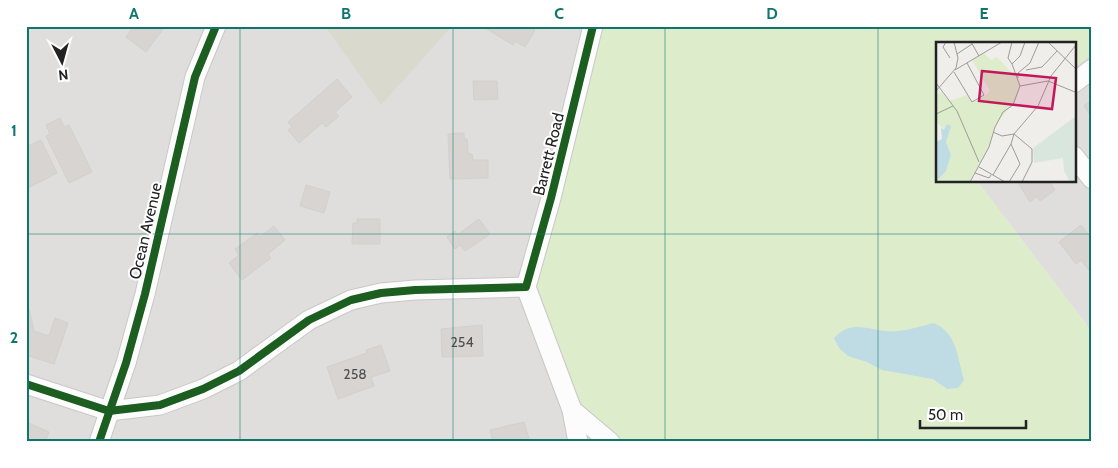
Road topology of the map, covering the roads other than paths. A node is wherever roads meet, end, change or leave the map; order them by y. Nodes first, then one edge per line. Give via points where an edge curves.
1 (216, 26) edge
2 (593, 26) edge
3 (1092, 69) edge
4 (1076, 81) edge
5 (1076, 159) edge
6 (1092, 179) edge
7 (526, 287) junction
8 (26, 384) edge
9 (572, 410) junction
10 (109, 411) junction
11 (99, 442) edge
12 (578, 442) edge
13 (610, 442) edge

1 - 10 street, Ocean Avenue via 195,77 145,294
2 - 7 street, Barrett Road via 548,212
3 - 4 street
5 - 6 street
7 - 9 street
7 - 10 street via 415,290 351,300 308,320 239,370 203,389 160,405
8 - 10 street
9 - 12 street
9 - 13 street
10 - 11 street, Ocean Avenue

